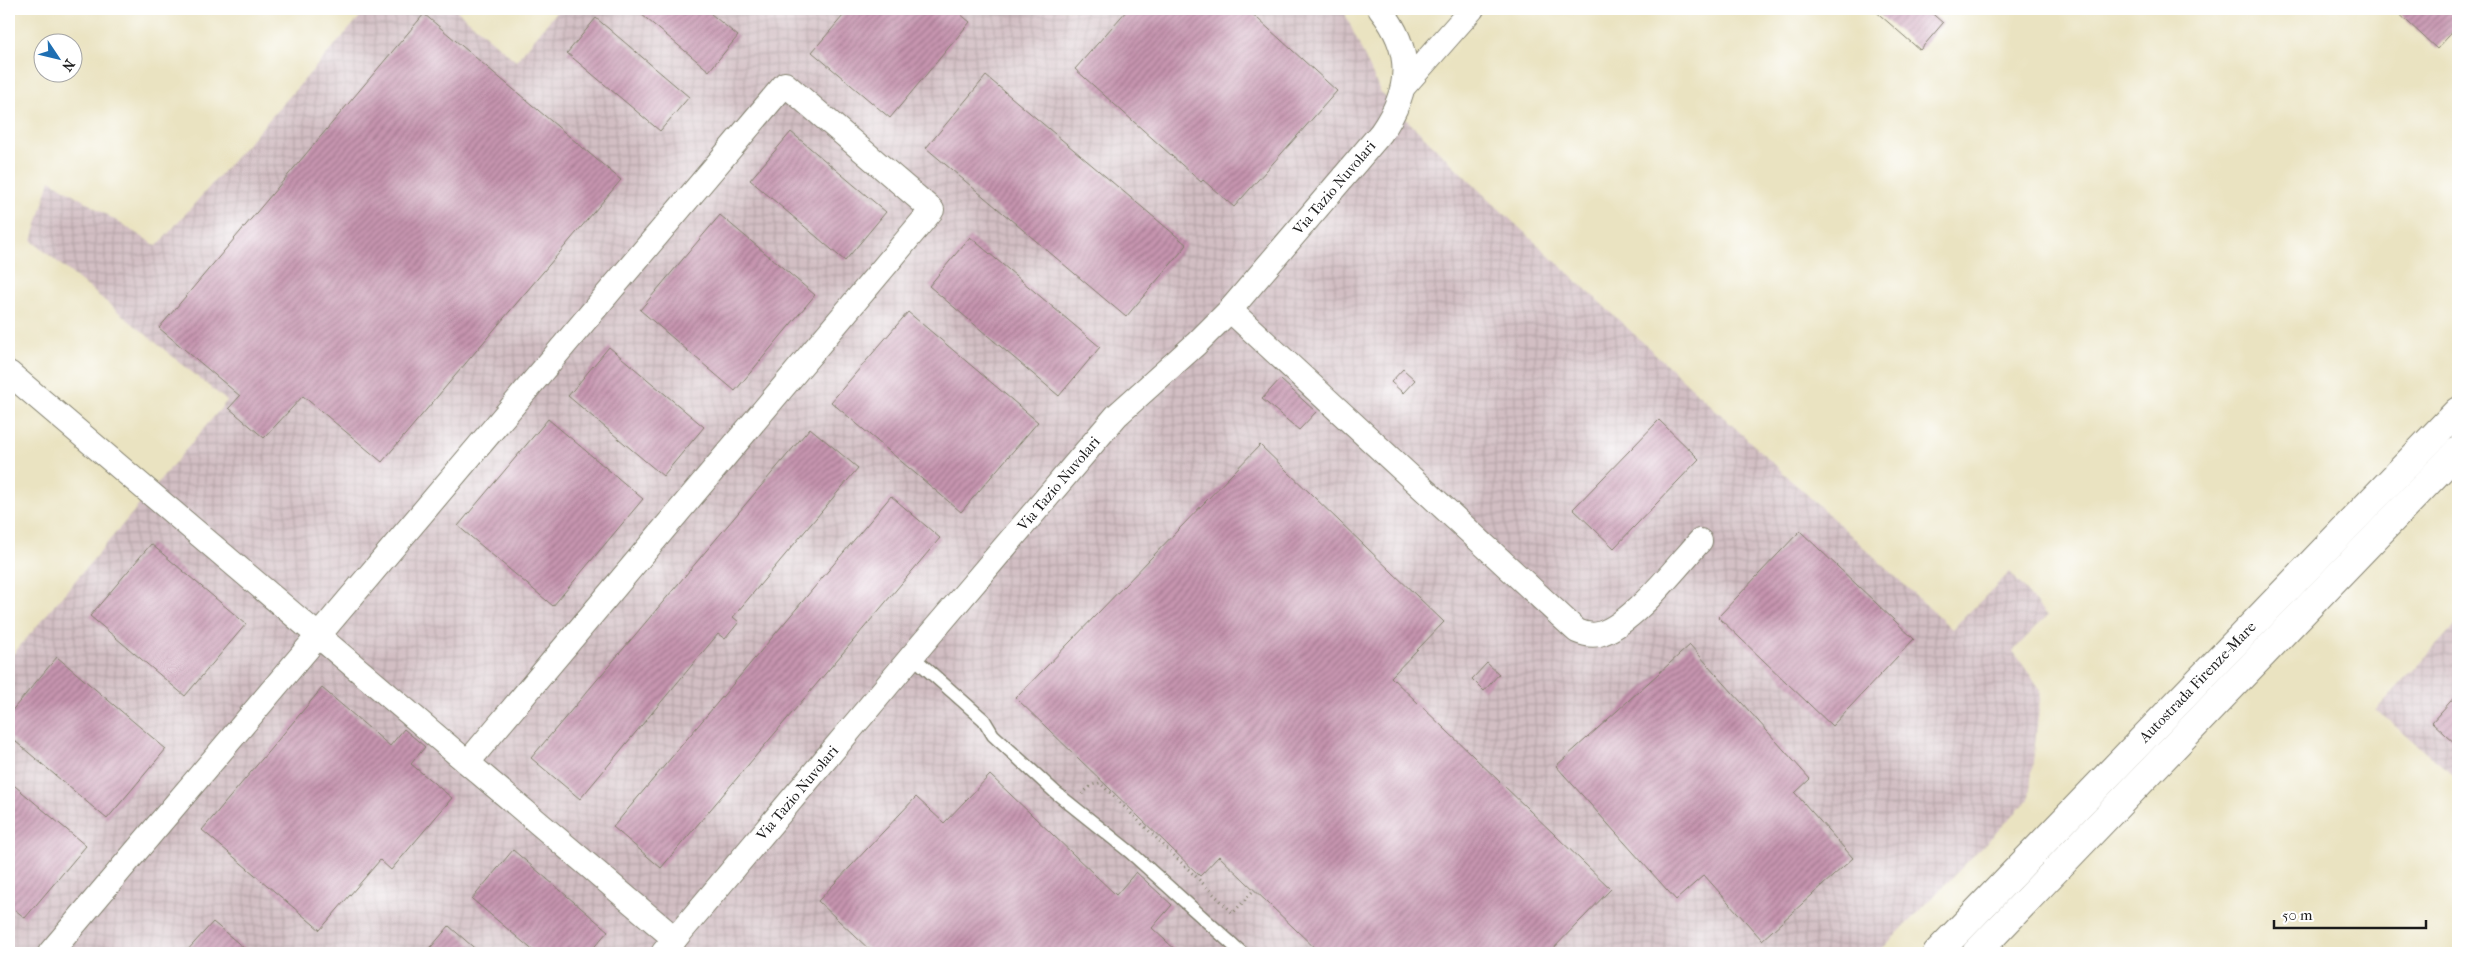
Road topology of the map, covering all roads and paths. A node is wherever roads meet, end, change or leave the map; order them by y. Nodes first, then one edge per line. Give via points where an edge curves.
1 (1380, 9) edge
2 (1472, 9) edge
3 (1404, 86) junction
4 (1230, 310) junction
5 (9, 373) edge
6 (2458, 411) edge
7 (2458, 451) edge
8 (1700, 541) dead end
9 (317, 635) junction
10 (912, 656) junction
11 (468, 762) junction
12 (669, 946) edge
13 (50, 953) edge
14 (1242, 953) edge
15 (1936, 953) edge
16 (1976, 953) edge

1 - 3 street, Via Tazio Nuvolari via 1391,23 1402,48 1406,66
2 - 3 street
3 - 4 street, Via Tazio Nuvolari via 1392,117 1381,133
4 - 8 street via 1577,631 1586,635 1610,629 1639,607
4 - 10 street, Via Tazio Nuvolari via 1117,415
5 - 9 street
6 - 15 highway, Autostrada Firenze-Mare
7 - 16 highway, Autostrada Firenze-Mare
9 - 11 street
9 - 11 street via 785,84 932,210
9 - 13 street
10 - 12 street, Via Tazio Nuvolari
10 - 14 lane via 984,720 993,735 1055,792 1130,852
11 - 12 street

